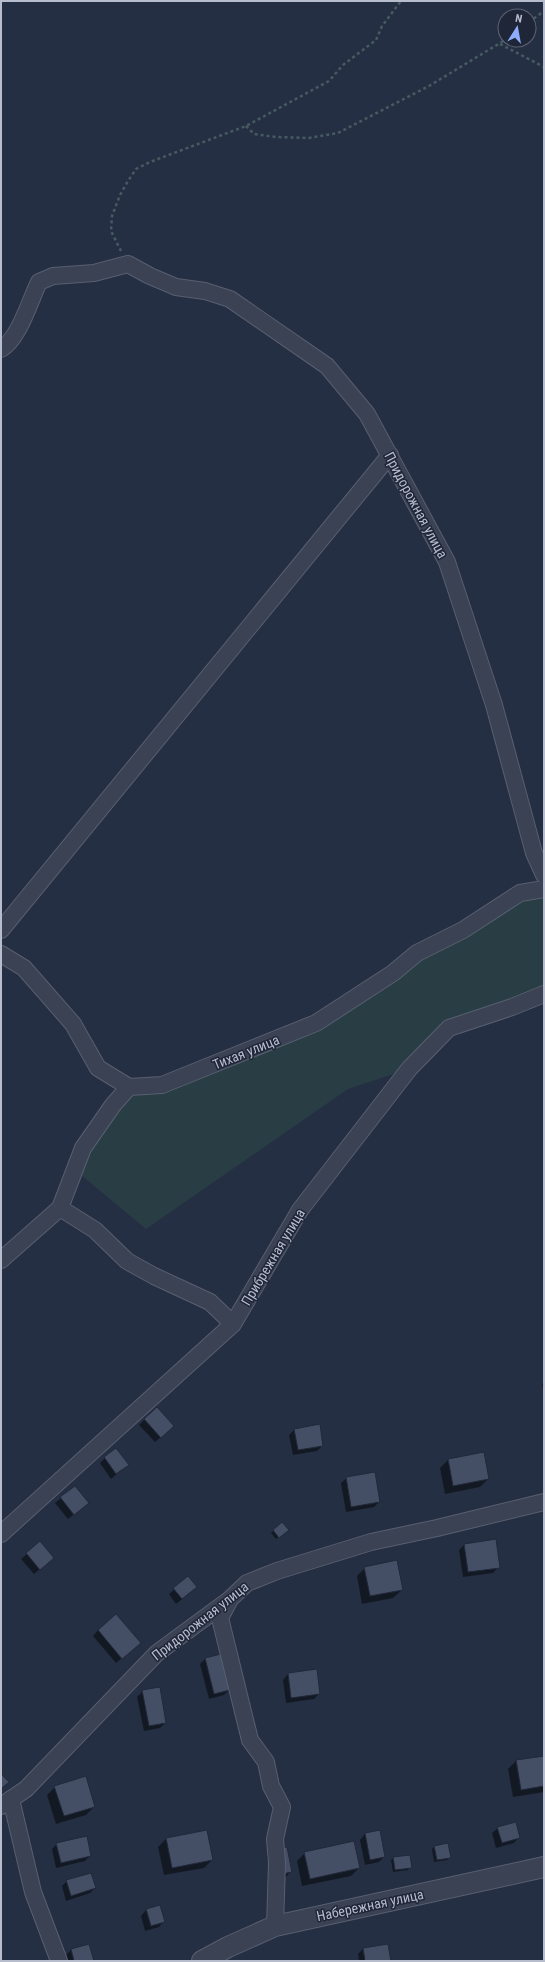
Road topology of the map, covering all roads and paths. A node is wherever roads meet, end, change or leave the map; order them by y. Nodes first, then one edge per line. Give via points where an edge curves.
1 (401, 1) edge
2 (497, 46) edge
3 (508, 48) edge
4 (544, 67) edge
5 (246, 126) junction
6 (128, 264) junction
7 (1, 349) edge
8 (390, 455) junction
9 (544, 875) edge
10 (544, 889) edge
11 (1, 930) edge
12 (1, 954) edge
13 (544, 994) edge
14 (129, 1087) junction
15 (60, 1208) junction
16 (1, 1260) edge
17 (233, 1324) junction
18 (544, 1502) edge
19 (1, 1534) edge
20 (230, 1600) junction
21 (6, 1803) edge
22 (544, 1868) edge
23 (275, 1926) junction
24 (59, 1961) edge
25 (202, 1961) edge

1 - 5 path via 382,26 376,40 343,65 329,81
2 - 5 path via 429,86 338,132 309,138 276,138 254,134
3 - 4 path
5 - 6 path via 136,169 120,195 112,216 111,231
6 - 7 street via 94,273 53,276 39,282 18,329
6 - 8 street, Придорожная улица via 176,287 230,299 327,366 367,414
8 - 9 street, Придорожная улица via 447,562 494,705 534,853
8 - 11 street
10 - 14 street, Тихая улица via 520,893 463,930 417,953 393,973 316,1023 162,1085
12 - 14 street via 24,968 68,1019 98,1068
13 - 17 street, Прибрежная улица via 449,1028 409,1070 300,1210
14 - 15 street via 113,1105 84,1148
15 - 16 street
15 - 17 street via 95,1230 126,1261 210,1302
17 - 19 street, Прибрежная улица
18 - 20 street, Придорожная улица via 371,1542 291,1566 246,1583
20 - 21 street, Придорожная улица via 157,1653 26,1789
20 - 23 street via 220,1618 250,1740 266,1762 271,1786 282,1807 275,1839
21 - 24 street via 33,1892
22 - 23 street, Набережная улица
23 - 25 street, Набережная улица

